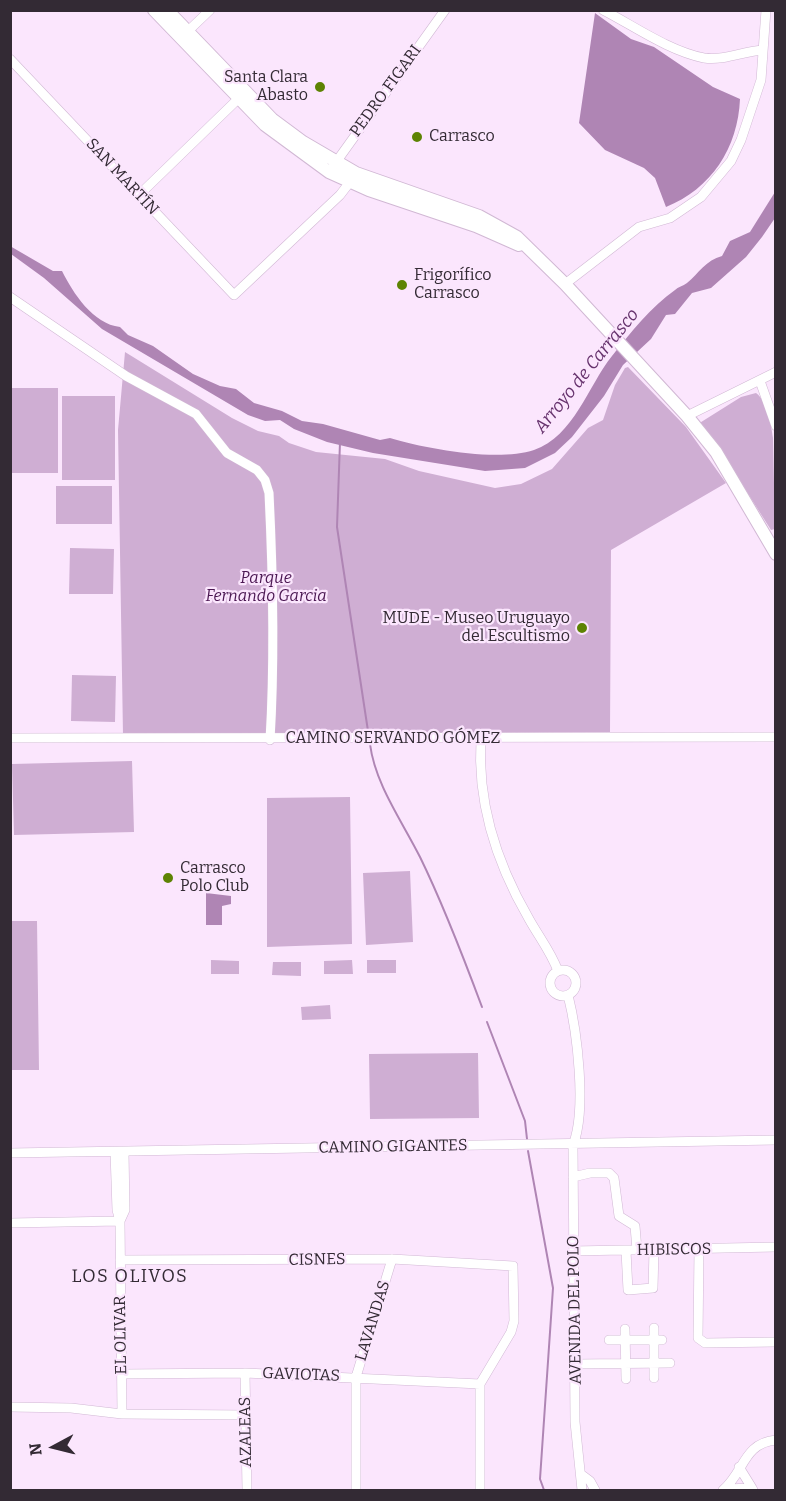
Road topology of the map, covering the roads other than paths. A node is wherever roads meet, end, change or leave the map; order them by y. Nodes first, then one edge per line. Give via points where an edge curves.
1 (154, 10) edge
2 (167, 10) edge
3 (210, 10) edge
4 (445, 10) edge
5 (603, 10) edge
6 (766, 10) edge
7 (188, 32) junction
8 (764, 50) junction
9 (10, 59) edge
10 (238, 99) junction
11 (332, 167) junction
12 (353, 177) junction
13 (140, 195) junction
14 (565, 284) junction
15 (10, 297) edge
16 (776, 372) edge
17 (760, 381) junction
18 (687, 416) junction
19 (776, 426) edge
20 (771, 535) edge
21 (776, 554) edge
22 (776, 737) edge
23 (10, 738) edge
24 (481, 739) junction
25 (270, 740) junction
26 (558, 971) junction
27 (568, 995) junction
28 (776, 1140) edge
29 (573, 1145) junction
30 (120, 1152) junction
31 (10, 1153) edge
32 (573, 1177) junction
33 (120, 1221) junction
34 (10, 1223) edge
35 (776, 1247) edge
36 (699, 1249) junction
37 (637, 1250) junction
38 (654, 1250) junction
39 (573, 1251) junction
40 (626, 1251) junction
41 (392, 1259) junction
42 (120, 1260) junction
43 (654, 1328) dead end
44 (625, 1329) dead end
45 (609, 1340) dead end
46 (626, 1340) junction
47 (658, 1340) junction
48 (776, 1342) edge
49 (670, 1363) dead end
50 (576, 1364) junction
51 (626, 1364) junction
52 (654, 1364) junction
53 (245, 1373) junction
54 (122, 1374) junction
55 (357, 1377) junction
56 (654, 1378) dead end
57 (626, 1379) dead end
58 (480, 1384) junction
59 (10, 1407) edge
60 (122, 1414) junction
61 (246, 1415) junction
62 (776, 1440) edge
63 (740, 1467) junction
64 (582, 1475) junction
65 (752, 1489) edge
66 (725, 1490) edge
67 (247, 1491) edge
68 (356, 1491) edge
69 (480, 1491) edge
70 (582, 1491) edge
71 (596, 1491) edge

1 - 10 main road
2 - 7 main road
3 - 7 street
4 - 11 street, PEDRO FIGARI
5 - 8 street via 675,48 704,58
6 - 8 street
7 - 11 main road via 272,119
8 - 14 street via 761,80 741,140 714,182 701,197 670,218 639,226
9 - 13 street, SAN MARTÍN
10 - 11 main road via 280,138
10 - 13 street
11 - 12 main road
12 - 13 street, SAN MARTÍN via 340,195 234,295
12 - 14 main road via 524,246
14 - 18 main road
15 - 25 street via 126,376 196,414 227,453 257,470 265,480 269,493 272,587
16 - 17 street
17 - 18 street
17 - 19 street
18 - 20 main road
20 - 21 main road
22 - 24 street, CAMINO SERVANDO GÓMEZ
23 - 25 street, CAMINO SERVANDO GÓMEZ
24 - 25 street, CAMINO SERVANDO GÓMEZ
24 - 26 street via 484,801 494,845 504,873
26 - 27 street via 570,972 575,978 574,990
26 - 27 street via 552,976 551,988 556,994
27 - 29 street, AVENIDA DEL POLO via 578,1054 578,1132
28 - 29 street, CAMINO GIGANTES
29 - 30 street, CAMINO GIGANTES
29 - 32 street, AVENIDA DEL POLO
30 - 31 street, CAMINO GIGANTES
30 - 33 street, EL OLIVAR via 125,1210
32 - 37 street via 609,1173 614,1178 617,1213 635,1226
32 - 39 street, AVENIDA DEL POLO
33 - 34 street
33 - 42 street, EL OLIVAR
35 - 36 street, HIBISCOS
36 - 38 street, HIBISCOS
36 - 48 street via 698,1338 705,1343
37 - 38 street, HIBISCOS
37 - 40 street, HIBISCOS
38 - 40 street via 650,1290 628,1290
39 - 40 street, HIBISCOS
39 - 50 street, AVENIDA DEL POLO
41 - 42 street, CISNES
41 - 55 street, LAVANDAS
41 - 58 street, CISNES via 513,1266 511,1332
42 - 54 street, EL OLIVAR
43 - 47 street
44 - 46 street
45 - 46 street
46 - 47 street
46 - 51 street
47 - 52 street
49 - 52 street
50 - 51 street
50 - 64 street, AVENIDA DEL POLO via 576,1450
51 - 52 street
51 - 57 street
52 - 56 street
53 - 54 street, GAVIOTAS
53 - 55 street, GAVIOTAS
53 - 61 street, AZALEAS
54 - 60 street, EL OLIVAR
55 - 58 street, GAVIOTAS
55 - 68 street, LAVANDAS
58 - 69 street
59 - 60 street
60 - 61 street
61 - 67 street, AZALEAS
62 - 63 street via 757,1445
63 - 65 street
63 - 66 street
64 - 70 street, AVENIDA DEL POLO
64 - 71 street, AVENIDA DEL POLO
65 - 66 street

